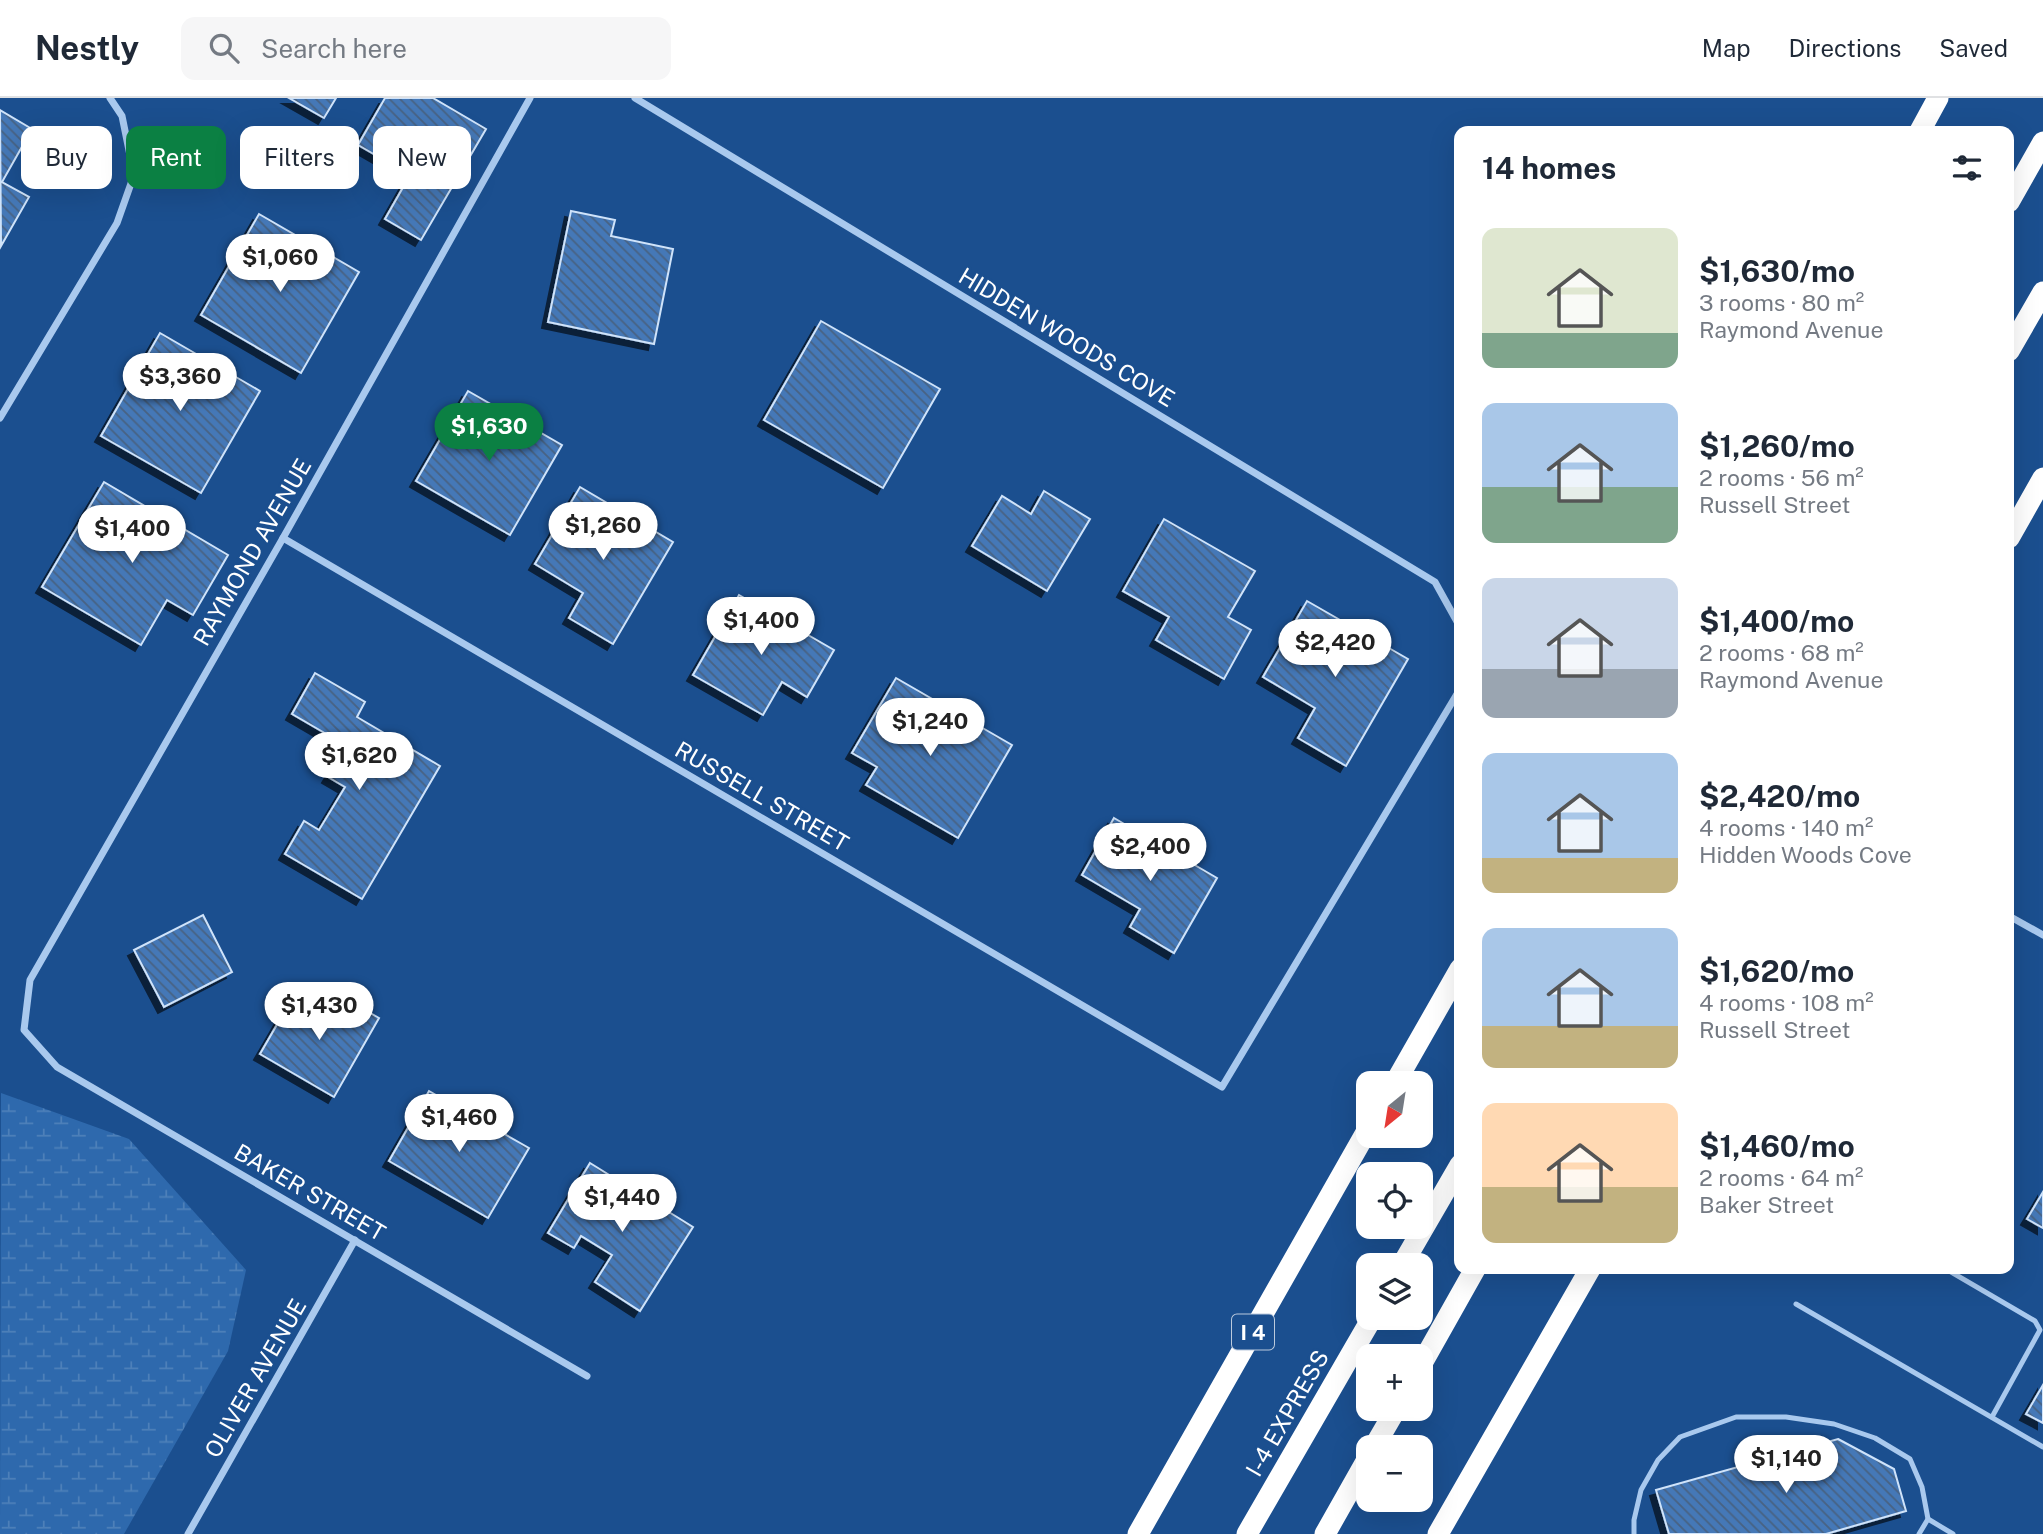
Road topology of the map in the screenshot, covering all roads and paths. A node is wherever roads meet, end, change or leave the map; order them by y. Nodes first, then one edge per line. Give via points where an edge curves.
1 (110, 98) edge
2 (530, 98) edge
3 (635, 98) edge
4 (1938, 98) edge
5 (1923, 126) edge
6 (2043, 142) edge
7 (2014, 193) edge
8 (2043, 292) edge
9 (2014, 342) edge
10 (0, 418) edge
11 (2043, 478) edge
12 (2014, 529) edge
13 (283, 538) junction
14 (1454, 616) edge
15 (1454, 700) edge
16 (2014, 919) edge
17 (2043, 935) edge
18 (1454, 980) edge
19 (24, 1030) joint
20 (1402, 1071) edge
21 (1357, 1148) edge
22 (1454, 1175) edge
23 (355, 1240) junction
24 (1409, 1253) edge
25 (1472, 1274) edge
26 (1587, 1274) edge
27 (1955, 1274) edge
28 (1796, 1304) dead end
29 (1364, 1330) edge
30 (1433, 1344) edge
31 (587, 1376) dead end
32 (1992, 1418) junction
33 (2043, 1447) edge
34 (1356, 1479) edge
35 (1928, 1519) junction
36 (188, 1534) edge
37 (1138, 1534) edge
38 (1247, 1534) edge
39 (1325, 1534) edge
40 (1438, 1534) edge
41 (1634, 1534) edge
42 (1919, 1534) edge
43 (1953, 1534) edge

1 - 10 street via 122,116 134,175 117,223
2 - 13 street, RAYMOND AVENUE
3 - 14 street, HIDDEN WOODS COVE via 1435,582
4 - 5 highway
6 - 7 highway
8 - 9 highway
11 - 12 highway
13 - 15 street, RUSSELL STREET via 1223,1087
13 - 19 street, RAYMOND AVENUE via 30,980
16 - 17 street
18 - 20 highway
19 - 23 street, BAKER STREET via 57,1067
21 - 37 highway, I 4
22 - 24 highway
23 - 31 street, BAKER STREET
23 - 36 street, OLIVER AVENUE
25 - 30 highway
26 - 40 highway
27 - 32 lane via 2035,1321 2040,1330
28 - 32 lane
29 - 38 highway, I-4 EXPRESS
32 - 33 lane
34 - 39 highway
35 - 41 lane via 1910,1459 1875,1438 1834,1423 1736,1417 1680,1437 1658,1460 1641,1490
35 - 42 lane
35 - 43 lane

